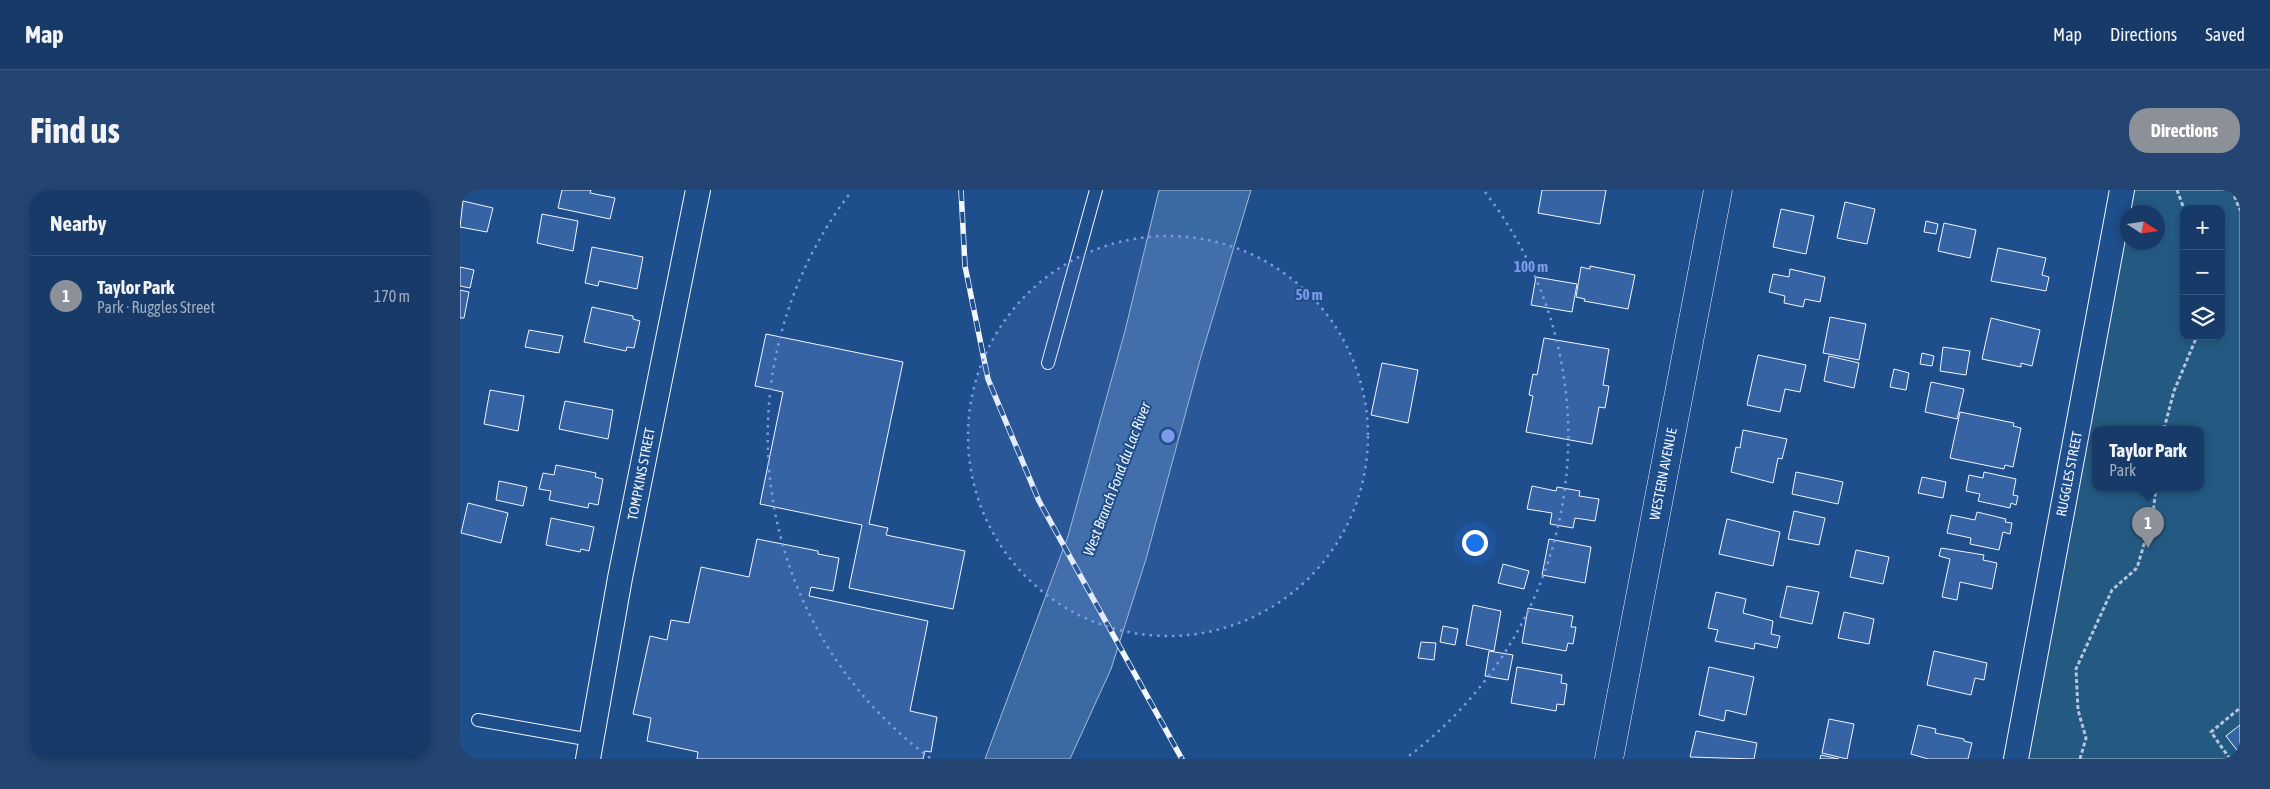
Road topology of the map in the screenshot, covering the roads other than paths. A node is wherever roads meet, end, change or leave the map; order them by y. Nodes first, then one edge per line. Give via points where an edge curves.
1 (698, 190) edge
2 (1096, 190) edge
3 (1718, 190) edge
4 (2122, 190) edge
5 (1048, 363) dead end
6 (478, 720) dead end
7 (589, 750) edge
8 (1609, 759) edge
9 (2016, 759) edge

1 - 7 street, TOMPKINS STREET
2 - 5 lane
3 - 8 street, WESTERN AVENUE
4 - 9 street, RUGGLES STREET
6 - 7 lane

